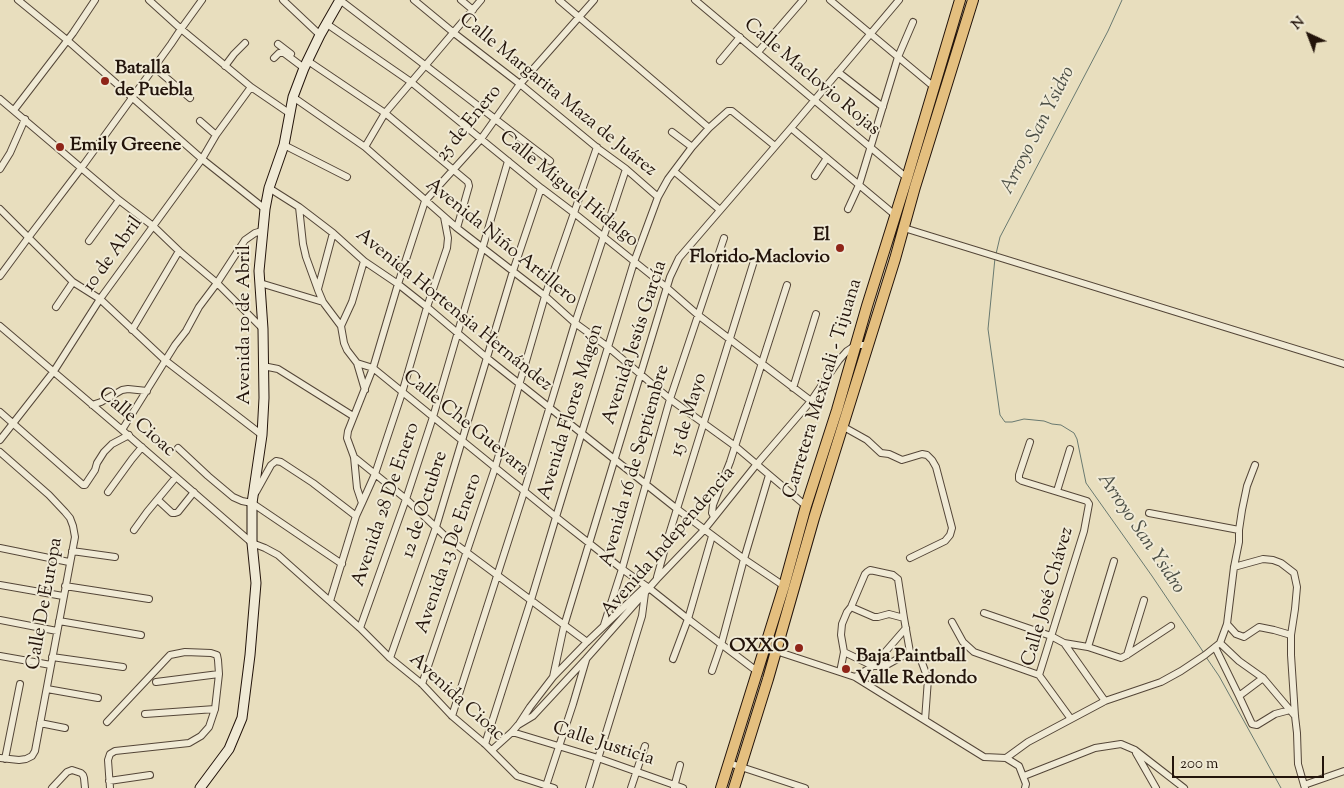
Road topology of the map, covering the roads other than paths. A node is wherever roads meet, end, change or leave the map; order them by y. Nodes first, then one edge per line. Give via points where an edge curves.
1 (18, 0) edge
2 (95, 0) edge
3 (149, 0) edge
4 (202, 0) edge
5 (283, 0) edge
6 (340, 0) edge
7 (414, 0) edge
8 (461, 0) edge
9 (481, 0) edge
10 (559, 0) edge
11 (594, 0) edge
12 (695, 0) edge
13 (803, 0) edge
14 (830, 0) edge
15 (899, 0) edge
16 (960, 0) edge
17 (973, 0) edge
18 (473, 10) junction
19 (579, 18) junction
20 (913, 22) dead end
21 (326, 24) junction
22 (180, 29) junction
23 (454, 33) junction
24 (320, 34) junction
25 (871, 34) junction
26 (740, 37) junction
27 (68, 40) junction
28 (245, 43) dead end
29 (278, 44) dead end
30 (758, 52) junction
31 (898, 57) junction
32 (274, 58) dead end
33 (720, 61) dead end
34 (306, 65) junction
35 (426, 65) junction
36 (225, 66) junction
37 (155, 68) junction
38 (838, 72) junction
39 (411, 82) junction
40 (520, 84) junction
41 (251, 87) junction
42 (934, 87) junction
43 (293, 97) junction
44 (132, 98) junction
45 (190, 98) dead end
46 (0, 99) edge
47 (814, 100) junction
48 (883, 107) junction
49 (14, 110) junction
50 (289, 113) junction
51 (384, 113) junction
52 (25, 119) junction
53 (496, 119) junction
54 (200, 121) dead end
55 (709, 128) junction
56 (791, 128) junction
57 (672, 132) dead end
58 (216, 135) junction
59 (481, 140) junction
60 (284, 144) junction
61 (775, 146) junction
62 (365, 147) junction
63 (597, 147) junction
64 (692, 147) junction
65 (871, 148) junction
66 (827, 158) junction
67 (202, 160) junction
68 (508, 161) junction
69 (550, 161) dead end
70 (82, 167) junction
71 (0, 168) edge
72 (453, 169) junction
73 (626, 169) junction
74 (675, 172) junction
75 (815, 176) dead end
76 (347, 177) dead end
77 (907, 178) junction
78 (859, 185) junction
79 (269, 188) junction
80 (541, 188) junction
81 (658, 197) junction
82 (119, 200) junction
83 (424, 201) junction
84 (299, 207) junction
85 (0, 209) edge
86 (265, 209) junction
87 (848, 209) dead end
88 (720, 210) junction
89 (574, 213) junction
90 (896, 215) junction
91 (444, 217) junction
92 (153, 226) junction
93 (457, 228) junction
94 (904, 228) junction
95 (262, 231) junction
96 (333, 233) junction
97 (604, 237) junction
98 (28, 238) junction
99 (724, 238) dead end
100 (88, 240) dead end
101 (481, 248) junction
102 (179, 251) junction
103 (364, 261) junction
104 (754, 261) dead end
105 (634, 262) junction
106 (3, 267) edge
107 (513, 271) junction
108 (0, 276) edge
109 (74, 282) junction
110 (217, 283) junction
111 (260, 283) junction
112 (398, 284) junction
113 (786, 286) dead end
114 (666, 287) junction
115 (318, 290) junction
116 (545, 296) junction
117 (100, 299) junction
118 (323, 302) junction
119 (427, 306) junction
120 (56, 307) dead end
121 (816, 314) dead end
122 (698, 315) junction
123 (575, 323) junction
124 (0, 326) edge
125 (341, 326) junction
126 (263, 329) junction
127 (132, 330) junction
128 (458, 334) junction
129 (730, 338) junction
130 (856, 344) junction
131 (868, 345) junction
132 (608, 347) junction
133 (487, 358) junction
134 (166, 361) junction
135 (357, 363) junction
136 (762, 364) junction
137 (1344, 364) edge
138 (263, 366) junction
139 (373, 368) junction
140 (54, 371) junction
141 (641, 375) junction
142 (518, 384) junction
143 (793, 388) junction
144 (365, 390) junction
145 (147, 391) junction
146 (402, 393) junction
147 (670, 399) junction
148 (811, 402) junction
149 (92, 405) junction
150 (550, 408) junction
151 (0, 412) edge
152 (353, 416) junction
153 (433, 417) junction
154 (704, 423) junction
155 (13, 424) junction
156 (842, 426) junction
157 (122, 430) junction
158 (581, 432) junction
159 (262, 435) junction
160 (129, 436) junction
161 (0, 440) edge
162 (462, 441) junction
163 (1030, 442) dead end
164 (735, 446) junction
165 (142, 447) junction
166 (178, 448) dead end
167 (1070, 449) dead end
168 (0, 452) edge
169 (354, 457) junction
170 (614, 460) junction
171 (756, 465) junction
172 (1255, 465) dead end
173 (495, 468) junction
174 (375, 474) junction
175 (769, 476) junction
176 (176, 478) junction
177 (646, 485) junction
178 (1057, 491) junction
179 (108, 492) dead end
180 (194, 492) junction
181 (524, 492) junction
182 (253, 499) junction
183 (406, 499) junction
184 (158, 500) junction
185 (362, 503) junction
186 (806, 506) junction
187 (677, 509) junction
188 (1150, 513) dead end
189 (356, 516) junction
190 (556, 517) junction
191 (714, 517) junction
192 (436, 527) junction
193 (134, 530) dead end
194 (704, 530) junction
195 (1239, 530) junction
196 (712, 536) junction
197 (589, 542) junction
198 (252, 544) junction
199 (0, 548) edge
200 (72, 551) junction
201 (466, 552) junction
202 (115, 557) dead end
203 (910, 558) dead end
204 (744, 559) junction
205 (1114, 561) dead end
206 (69, 562) junction
207 (342, 564) junction
208 (1234, 567) junction
209 (622, 568) junction
210 (498, 575) junction
211 (656, 579) junction
212 (0, 585) edge
213 (65, 586) junction
214 (784, 586) junction
215 (647, 589) junction
216 (63, 596) junction
217 (149, 599) dead end
218 (531, 600) junction
219 (1144, 600) dead end
220 (330, 601) junction
221 (851, 607) junction
222 (984, 613) dead end
223 (904, 618) junction
224 (0, 620) edge
225 (688, 620) junction
226 (59, 621) junction
227 (952, 622) dead end
228 (1227, 624) junction
229 (564, 626) junction
230 (604, 626) junction
231 (1171, 626) dead end
232 (360, 628) junction
233 (906, 628) junction
234 (57, 631) junction
235 (141, 635) dead end
236 (1291, 635) junction
237 (1051, 636) junction
238 (587, 642) junction
239 (1064, 643) junction
240 (721, 645) junction
241 (1218, 645) junction
242 (1088, 647) junction
243 (776, 651) junction
244 (844, 652) junction
245 (910, 652) junction
246 (1127, 655) junction
247 (0, 656) edge
248 (52, 657) junction
249 (390, 658) junction
250 (586, 659) junction
251 (673, 659) dead end
252 (51, 665) junction
253 (873, 666) junction
254 (123, 667) dead end
255 (712, 671) dead end
256 (758, 672) junction
257 (840, 672) junction
258 (219, 674) junction
259 (1039, 675) junction
260 (855, 676) junction
261 (553, 677) junction
262 (1263, 678) junction
263 (156, 682) dead end
264 (20, 684) dead end
265 (422, 684) junction
266 (47, 689) junction
267 (1240, 696) junction
268 (98, 698) dead end
269 (1105, 701) junction
270 (215, 709) junction
271 (1290, 710) junction
272 (145, 714) dead end
273 (452, 716) junction
274 (1294, 716) junction
275 (1071, 719) junction
276 (925, 720) junction
277 (108, 722) dead end
278 (40, 723) junction
279 (518, 725) junction
280 (65, 728) dead end
281 (512, 732) junction
282 (485, 744) junction
283 (559, 746) junction
284 (645, 746) dead end
285 (492, 750) junction
286 (1135, 750) junction
287 (3, 758) edge
288 (598, 758) junction
289 (1006, 758) junction
290 (729, 764) junction
291 (680, 765) dead end
292 (742, 767) junction
293 (637, 771) junction
294 (1344, 771) edge
295 (150, 775) dead end
296 (1024, 776) junction
297 (109, 784) edge
298 (546, 786) junction
299 (674, 786) edge
300 (1304, 787) edge
301 (52, 788) edge
302 (85, 788) edge
303 (200, 788) edge
304 (554, 788) edge
305 (589, 788) edge
306 (631, 788) edge
307 (684, 788) edge
308 (721, 788) edge
309 (734, 788) edge
310 (805, 788) edge
311 (1025, 788) edge
312 (1156, 788) edge
313 (1184, 788) edge

1 - 27 street
2 - 27 street
3 - 22 street
4 - 22 street
5 - 24 street
6 - 21 street, Avenida 10 de Abril
6 - 35 street
7 - 23 street, Calle Margarita Maza de Juárez
8 - 18 street
9 - 18 street
10 - 19 street
11 - 19 street, 25 de Enero
12 - 26 street, Calle Maclovio Rojas
13 - 30 street
14 - 25 street
15 - 25 street, Avenida Jesús García
16 - 42 main road, Carretera Mexicali - Tijuana
17 - 94 main road, Carretera Mexicali - Tijuana
18 - 23 street
19 - 40 street, 25 de Enero
19 - 55 street
20 - 31 street
21 - 24 street, Avenida 10 de Abril
21 - 39 street, Calle Miguel Hidalgo
22 - 36 street
22 - 37 street
23 - 35 street
23 - 40 street, Calle Margarita Maza de Juárez
24 - 34 street, Avenida 10 de Abril
25 - 31 street
25 - 38 street, Avenida Jesús García
26 - 30 street, Calle Maclovio Rojas
26 - 33 street
27 - 44 street
27 - 49 street
28 - 36 street
29 - 34 street
30 - 47 street, Calle Maclovio Rojas
31 - 42 street
31 - 48 street
32 - 34 street via 282,53
34 - 43 street, Avenida 10 de Abril
34 - 51 street
35 - 39 street
35 - 53 street
36 - 41 street
37 - 44 street
37 - 45 street
38 - 47 street, Avenida Jesús García
38 - 48 street
39 - 51 street
39 - 59 street, Calle Miguel Hidalgo
40 - 53 street, 25 de Enero
40 - 63 street, Calle Margarita Maza de Juárez
41 - 50 street
41 - 58 street, 10 de Abril
42 - 77 main road, Carretera Mexicali - Tijuana
43 - 50 street, Avenida 10 de Abril
43 - 62 street, Avenida Niño Artillero
44 - 67 street
44 - 70 street
46 - 49 street
47 - 56 street, Avenida Jesús García
47 - 65 street, Calle Maclovio Rojas
48 - 65 street
49 - 52 street
50 - 60 street, Avenida 10 de Abril
51 - 62 street
51 - 72 street
52 - 70 street
52 - 71 street
53 - 59 street, 25 de Enero
53 - 69 street
54 - 58 street
55 - 61 street, Avenida Flores Magón via 732,111
55 - 64 street, Avenida Flores Magón
56 - 61 street, Avenida Jesús García
56 - 66 street
57 - 64 street
58 - 67 street, 10 de Abril
59 - 68 street, Calle Miguel Hidalgo
59 - 72 street, 25 de Enero
60 - 76 street
60 - 79 street, Avenida 10 de Abril
61 - 88 street, Avenida Jesús García
62 - 83 street, Avenida Niño Artillero
63 - 73 street, Calle Margarita Maza de Juárez
63 - 89 street, Avenida 13 De Enero
64 - 74 street, Avenida Flores Magón
65 - 77 street, Calle Maclovio Rojas
65 - 78 street
66 - 75 street
66 - 78 street
67 - 86 street
67 - 92 street, 10 de Abril
68 - 80 street, Calle Miguel Hidalgo
68 - 101 street, Avenida 28 De Enero
70 - 82 street
70 - 98 street
72 - 83 street, 25 de Enero
72 - 93 street via 469,184
73 - 81 street, Calle Margarita Maza de Juárez
73 - 97 street
74 - 81 street, Avenida Flores Magón
74 - 88 street, Calle Margarita Maza de Juárez
77 - 90 main road, Carretera Mexicali - Tijuana
78 - 87 street
78 - 90 street
79 - 84 street, Avenida Hortensia Hernández
79 - 86 street, Avenida 10 de Abril
80 - 89 street, Calle Miguel Hidalgo
80 - 107 street, 12 de Octubre
81 - 105 street, Avenida Flores Magón
82 - 92 street
82 - 100 street
83 - 91 street, Avenida Niño Artillero
83 - 112 street, 25 de Enero
84 - 96 street, Avenida Hortensia Hernández
84 - 115 street via 303,244
85 - 98 street
86 - 95 street, Avenida 10 de Abril
88 - 114 street, Avenida Jesús García via 679,258
89 - 97 street, Calle Miguel Hidalgo
89 - 116 street, Avenida 13 De Enero
90 - 130 main road, Carretera Mexicali - Tijuana
91 - 93 street, Avenida Niño Artillero
91 - 119 street via 447,248
92 - 102 street
92 - 117 street, 10 de Abril
93 - 101 street, Avenida Niño Artillero
94 - 131 main road, Carretera Mexicali - Tijuana
94 - 137 street
95 - 110 street via 245,240
95 - 111 street, Avenida 10 de Abril
96 - 103 street, Avenida Hortensia Hernández
96 - 115 street
97 - 105 street, Calle Miguel Hidalgo
97 - 123 street
98 - 106 street
98 - 109 street
99 - 122 street, Avenida 16 de Septiembre
101 - 107 street, Avenida Niño Artillero
101 - 128 street, Avenida 28 De Enero
102 - 110 street
102 - 127 street
103 - 112 street, Avenida Hortensia Hernández
103 - 125 street
104 - 129 street, 15 de Mayo
105 - 114 street, Calle Miguel Hidalgo
105 - 132 street, Avenida Flores Magón
106 - 108 street
107 - 116 street, Avenida Niño Artillero
107 - 133 street, 12 de Octubre
109 - 117 street
109 - 120 street
110 - 126 street
110 - 134 street
111 - 118 street
111 - 126 street, Avenida 10 de Abril
112 - 119 street, Avenida Hortensia Hernández
112 - 139 street, 25 de Enero
113 - 136 street
114 - 122 street, Calle Miguel Hidalgo
114 - 141 street, Avenida Jesús García
115 - 118 street
116 - 123 street, Avenida Niño Artillero
116 - 142 street, Avenida 13 De Enero
117 - 127 street
117 - 140 street, 10 de Abril
118 - 125 street
119 - 128 street, Avenida Hortensia Hernández
119 - 146 street
121 - 143 street
122 - 129 street, Calle Miguel Hidalgo
122 - 147 street, Avenida 16 de Septiembre
123 - 132 street, Avenida Niño Artillero
123 - 150 street
124 - 140 street, Calle Cioac
125 - 135 street via 344,343
126 - 138 street, Avenida 10 de Abril
127 - 134 street
128 - 133 street, Avenida Hortensia Hernández
128 - 153 street, Avenida 28 De Enero
129 - 136 street, Calle Miguel Hidalgo
129 - 154 street, 15 de Mayo
130 - 131 street
130 - 148 street, Avenida Independencia via 839,360
130 - 186 main road, Carretera Mexicali - Tijuana
131 - 156 main road, Carretera Mexicali - Tijuana
132 - 141 street, Avenida Niño Artillero
132 - 158 street, Avenida Flores Magón
133 - 142 street, Avenida Hortensia Hernández
133 - 162 street, 12 de Octubre
134 - 145 street
134 - 159 street
135 - 139 street, Calle Che Guevara
135 - 144 street
136 - 143 street, Calle Miguel Hidalgo
136 - 164 street
138 - 152 street via 278,369
138 - 159 street, Avenida 10 de Abril
139 - 144 street, 25 de Enero
139 - 146 street, Calle Che Guevara
140 - 149 street, Calle Cioac
140 - 155 street, 10 de Abril
141 - 147 street, Avenida Niño Artillero
141 - 170 street, Avenida Jesús García
142 - 150 street, Avenida Hortensia Hernández
142 - 173 street, Avenida 13 De Enero
143 - 148 street, Calle Miguel Hidalgo
144 - 152 street, 25 de Enero
145 - 149 street via 122,390
145 - 157 street
146 - 153 street, Calle Che Guevara
146 - 174 street
147 - 154 street, Avenida Niño Artillero
147 - 177 street, Avenida 16 de Septiembre
148 - 171 street, Avenida Independencia
149 - 157 street, Calle Cioac
150 - 158 street, Avenida Hortensia Hernández
150 - 181 street
151 - 155 street
152 - 169 street, 25 de Enero via 348,438
153 - 162 street, Calle Che Guevara
153 - 183 street, Avenida 28 De Enero
154 - 164 street, Avenida Niño Artillero
154 - 187 street, 15 de Mayo
155 - 160 street via 83,485 104,452
155 - 161 street, 10 de Abril
156 - 203 street via 867,440 881,453 902,460 926,455 936,467 952,528 945,541
156 - 243 main road, Carretera Mexicali - Tijuana
157 - 160 street, Calle Cioac
158 - 170 street, Avenida Hortensia Hernández
158 - 190 street, Avenida Flores Magón
159 - 182 street, Avenida 10 de Abril
160 - 165 street, Calle Cioac
162 - 173 street, Calle Che Guevara
162 - 192 street, 12 de Octubre
163 - 178 street via 1019,479
164 - 171 street, Avenida Niño Artillero
164 - 191 street via 713,505
165 - 176 street, Calle Cioac
165 - 179 street
166 - 182 street via 234,497 242,501
167 - 178 street
168 - 200 street, Calle De Europa via 70,518 75,537
169 - 174 street
169 - 185 street, 25 de Enero
170 - 177 street, Avenida Hortensia Hernández
170 - 197 street, Avenida Jesús García
171 - 175 street, Avenida Niño Artillero
171 - 191 street, Avenida Independencia
172 - 195 street via 1247,486
173 - 181 street, Calle Che Guevara
173 - 201 street, Avenida 13 De Enero
174 - 183 street
174 - 185 street
175 - 186 street, Avenida Niño Artillero
175 - 204 street
176 - 180 street, Calle Cioac
176 - 184 street
177 - 187 street, Avenida Hortensia Hernández
177 - 209 street, Avenida 16 de Septiembre
178 - 237 street, Calle José Chávez via 1087,501 1089,510
180 - 184 street via 175,513
180 - 198 street, Calle Cioac
181 - 190 street, Calle Che Guevara
181 - 210 street
182 - 189 street via 276,461 313,483
182 - 198 street, Avenida 10 de Abril
182 - 207 street
183 - 192 street
183 - 232 street, Avenida 28 De Enero
184 - 193 street
185 - 189 street
186 - 214 main road, Carretera Mexicali - Tijuana
187 - 194 street, Avenida Hortensia Hernández
187 - 211 street, 15 de Mayo
188 - 195 street
189 - 207 street
190 - 197 street, Calle Che Guevara
190 - 218 street, Avenida Flores Magón
191 - 194 street, Avenida Independencia
192 - 201 street
192 - 249 street, 12 de Octubre
194 - 196 street, Avenida Hortensia Hernández
194 - 211 street, Avenida Independencia
195 - 208 street
196 - 204 street, Avenida Hortensia Hernández
196 - 225 street
197 - 209 street, Calle Che Guevara
197 - 229 street, Avenida Jesús García
198 - 220 street, Avenida Cioac via 278,555
198 - 303 street, Avenida 10 de Abril via 256,583 242,718 229,749
199 - 206 street
200 - 202 street
200 - 206 street, Calle De Europa
201 - 210 street
201 - 265 street, Avenida 13 De Enero
204 - 214 street, Avenida Hortensia Hernández
204 - 240 street
205 - 242 street
206 - 213 street, Calle De Europa
207 - 220 street
208 - 228 street
208 - 236 street via 1263,559 1273,560 1294,574 1297,587
209 - 215 street, Calle Che Guevara
209 - 230 street, Avenida 16 de Septiembre
210 - 218 street
210 - 273 street
211 - 215 street, Avenida Independencia
212 - 216 street
213 - 216 street, Calle De Europa
213 - 217 street
214 - 256 main road, Carretera Mexicali - Tijuana
215 - 225 street, Calle Che Guevara
215 - 230 street
215 - 250 street, Avenida Independencia
215 - 288 street via 642,616
216 - 226 street, Calle De Europa
218 - 229 street
218 - 282 street, Avenida Flores Magón
219 - 246 street
220 - 232 street, Avenida Cioac
221 - 223 street via 874,617 889,614
221 - 223 street via 864,574 870,570 898,579
221 - 244 street via 840,634
222 - 237 street
223 - 233 street
224 - 234 street
225 - 240 street, Calle Che Guevara
225 - 251 street
226 - 234 street, Calle De Europa
226 - 235 street
227 - 259 street via 963,642 974,652
228 - 236 street via 1244,637 1260,627
228 - 241 street
229 - 238 street
229 - 261 street, Avenida Jesús García
230 - 238 street
231 - 246 street
232 - 249 street, Avenida Cioac
233 - 245 street
233 - 253 street
234 - 248 street, Calle De Europa
236 - 274 street
237 - 239 street
237 - 259 street, Calle José Chávez
238 - 261 street
239 - 242 street
239 - 269 street
240 - 255 street
240 - 256 street, Calle Che Guevara
241 - 262 street
241 - 267 street
241 - 269 street via 1161,682
242 - 246 street via 1121,658
243 - 257 street
243 - 292 main road, Carretera Mexicali - Tijuana
244 - 253 street
244 - 257 street
245 - 253 street via 885,666
245 - 276 street via 921,660 928,678
247 - 252 street
248 - 252 street, Calle De Europa
248 - 254 street
249 - 265 street, Avenida Cioac
250 - 279 street, Avenida Independencia via 533,716
250 - 283 street
252 - 266 street, Calle De Europa
253 - 260 street
256 - 290 main road, Carretera Mexicali - Tijuana
257 - 260 street
258 - 263 street
258 - 270 street
258 - 277 street via 218,660 211,653 170,655
259 - 275 street, Calle José Chávez
260 - 276 street
261 - 279 street
262 - 267 street
262 - 271 street
264 - 287 street
265 - 273 street, Avenida Cioac
266 - 268 street
266 - 278 street, Calle De Europa
267 - 271 street via 1254,725
269 - 275 street
270 - 272 street
270 - 297 street via 209,728 189,743 110,754
271 - 274 street
273 - 282 street, Avenida Cioac
274 - 300 street via 1298,764
275 - 289 street
276 - 289 street via 984,757
278 - 280 street
278 - 287 street, Calle De Europa via 32,756 19,760
279 - 281 street, Avenida Independencia
281 - 283 street, Calle Justicia
281 - 285 street, Avenida Independencia
282 - 285 street, Avenida Cioac
283 - 288 street, Calle Justicia
283 - 298 street
284 - 293 street
285 - 298 street, Avenida Cioac via 517,776
286 - 296 street via 1121,744 1095,748
286 - 312 street
286 - 313 street
288 - 293 street, Calle Justicia
288 - 305 street
289 - 296 street via 1019,766
290 - 292 street
290 - 308 main road, Carretera Mexicali - Tijuana
291 - 299 street
292 - 309 main road, Carretera Mexicali - Tijuana
292 - 310 street
293 - 299 street, Calle Justicia
293 - 306 street
294 - 300 street
295 - 297 street
296 - 311 street
298 - 304 street, Avenida Cioac
299 - 307 street, Calle Justicia
301 - 302 street via 70,770 83,775

